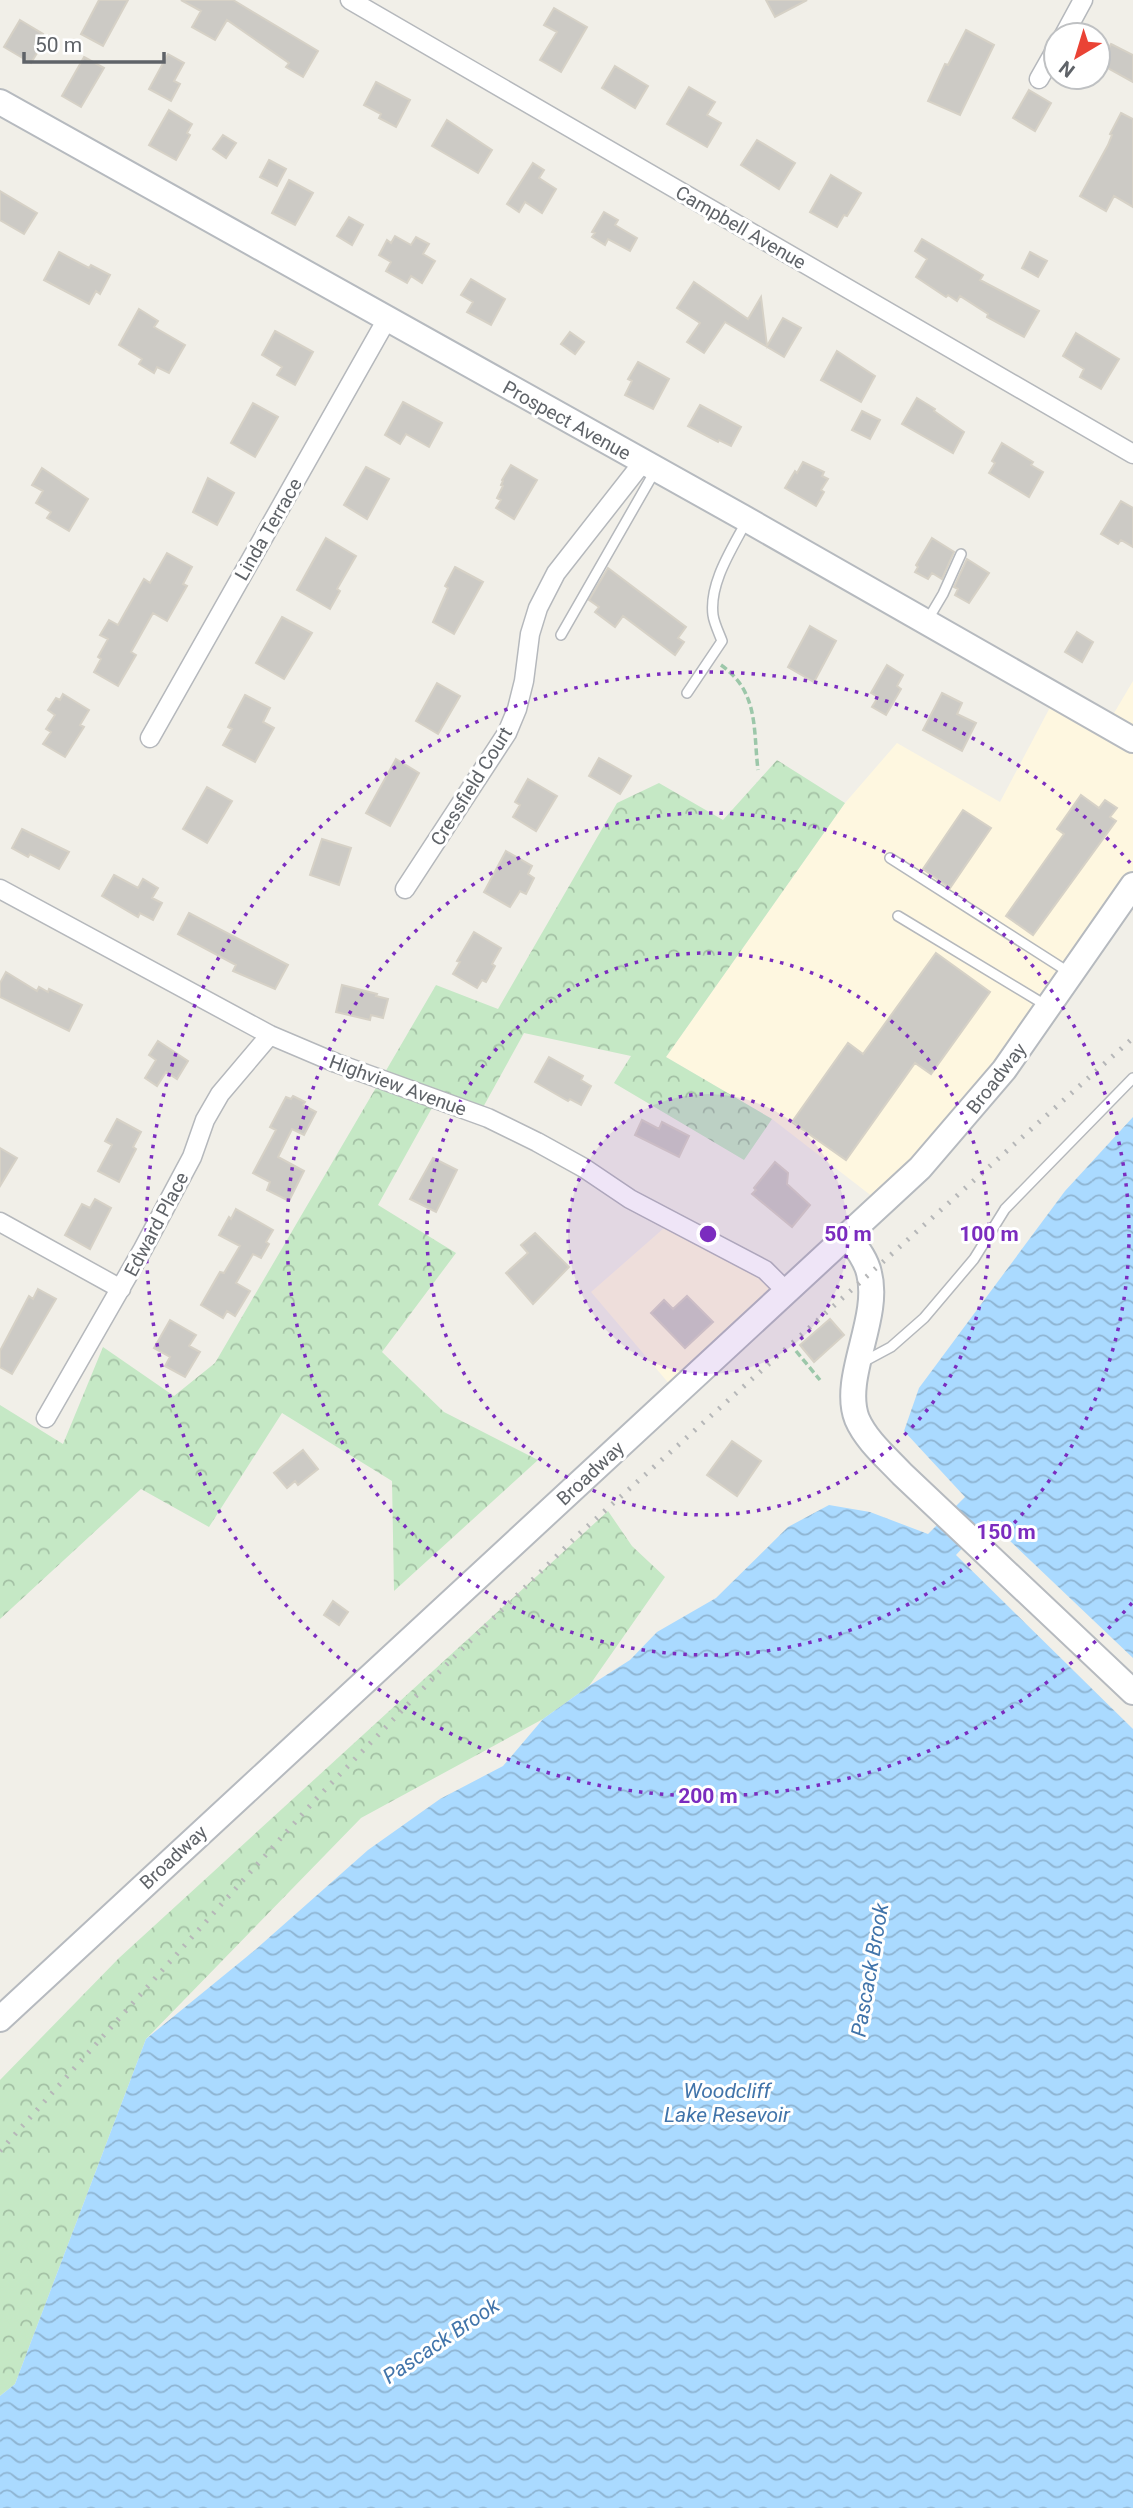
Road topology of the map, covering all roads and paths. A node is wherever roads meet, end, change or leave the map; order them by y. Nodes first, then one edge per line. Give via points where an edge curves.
1 (350, 0) edge
2 (1083, 0) edge
3 (1072, 21) edge
4 (1042, 74) edge
5 (1039, 79) dead end
6 (0, 102) edge
7 (387, 320) junction
8 (1133, 454) edge
9 (650, 466) junction
10 (747, 520) junction
11 (961, 554) dead end
12 (927, 622) junction
13 (561, 635) dead end
14 (711, 658) junction
15 (687, 693) dead end
16 (150, 738) dead end
17 (1133, 740) edge
18 (758, 770) dead end
19 (890, 858) dead end
20 (1133, 885) edge
21 (0, 889) edge
22 (405, 889) dead end
23 (898, 916) dead end
24 (1072, 974) junction
25 (1049, 1007) junction
26 (270, 1035) junction
27 (1133, 1078) edge
28 (0, 1222) edge
29 (848, 1236) junction
30 (121, 1289) junction
31 (787, 1292) junction
32 (796, 1351) dead end
33 (859, 1364) junction
34 (820, 1380) dead end
35 (46, 1418) dead end
36 (1133, 1692) edge
37 (0, 2019) edge

1 - 8 street, Campbell Avenue
2 - 3 street
4 - 5 street
6 - 7 main road, Prospect Avenue
7 - 9 main road, Prospect Avenue
7 - 16 street, Linda Terrace
9 - 10 main road, Prospect Avenue
9 - 13 lane
9 - 22 street, Cressfield Court via 556,573 530,634 524,681 507,733
10 - 12 main road, Prospect Avenue
10 - 14 lane via 719,578 713,615 722,641
11 - 12 lane
12 - 17 main road, Prospect Avenue
14 - 15 lane
14 - 18 path via 735,675 750,699
19 - 24 lane
20 - 24 main road, Broadway
21 - 26 street, Highview Avenue
23 - 25 lane
24 - 25 main road, Broadway
25 - 29 main road, Broadway via 963,1120
26 - 30 street, Edward Place via 210,1111 192,1157
26 - 31 street, Highview Avenue via 479,1114 537,1142 630,1199 765,1270
27 - 33 lane via 1005,1209 974,1259 924,1318 891,1347
28 - 30 street
29 - 31 main road, Broadway
29 - 33 main road via 869,1273 871,1292
30 - 35 street, Edward Place
31 - 37 main road, Broadway
32 - 34 path
33 - 36 main road via 854,1396 858,1421 881,1452

